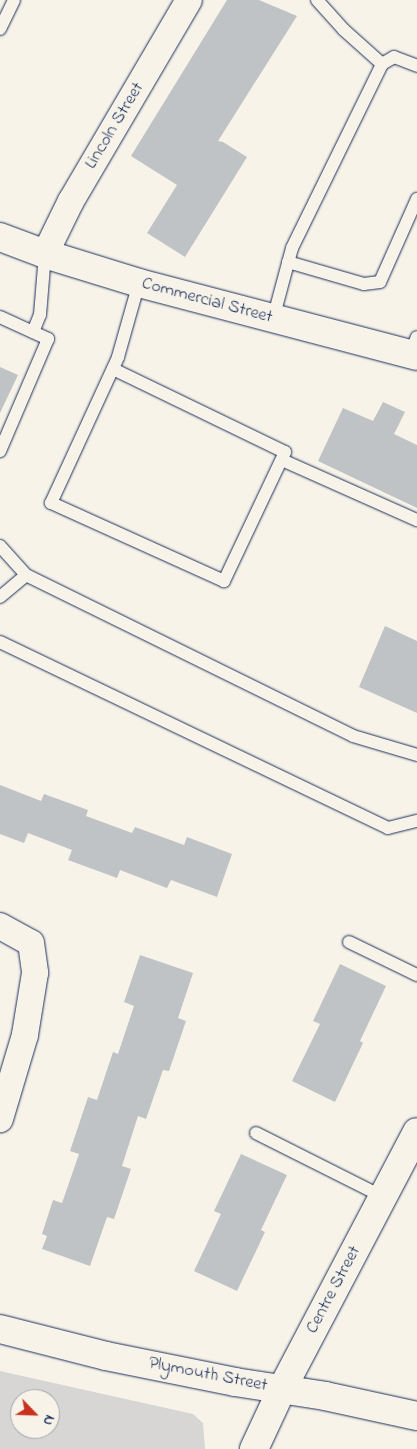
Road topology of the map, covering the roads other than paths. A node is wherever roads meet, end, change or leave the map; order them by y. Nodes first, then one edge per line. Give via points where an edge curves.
1 (14, 0) edge
2 (190, 0) edge
3 (317, 0) edge
4 (0, 29) edge
5 (382, 64) junction
6 (417, 66) edge
7 (417, 198) edge
8 (0, 237) edge
9 (45, 254) junction
10 (288, 262) junction
11 (139, 284) junction
12 (0, 317) edge
13 (273, 319) junction
14 (33, 332) junction
15 (415, 349) edge
16 (113, 369) junction
17 (0, 450) edge
18 (282, 460) junction
19 (417, 520) edge
20 (0, 546) edge
21 (26, 575) junction
22 (0, 597) edge
23 (0, 642) edge
24 (417, 755) edge
25 (417, 821) edge
26 (0, 926) edge
27 (349, 942) dead end
28 (417, 975) edge
29 (0, 1119) edge
30 (417, 1132) edge
31 (256, 1133) dead end
32 (383, 1197) junction
33 (0, 1329) edge
34 (282, 1389) junction
35 (417, 1416) edge
36 (254, 1449) edge

1 - 4 lane
2 - 9 street, Lincoln Street via 71,201
3 - 5 lane
5 - 6 lane via 394,57
5 - 10 lane
7 - 10 lane via 380,282 364,284
8 - 9 main road, Commercial Street
9 - 11 main road, Commercial Street
9 - 14 lane via 40,315
10 - 13 lane
11 - 13 main road, Commercial Street
11 - 16 lane
12 - 14 lane
13 - 15 main road, Commercial Street
14 - 17 lane via 48,339
16 - 18 lane via 285,452
16 - 18 lane via 51,503 224,582
18 - 19 lane
20 - 21 lane
21 - 22 lane
21 - 24 lane via 353,736
23 - 25 lane via 388,828
26 - 29 street via 31,943 35,973 25,1035
27 - 28 lane
30 - 32 main road, Centre Street
31 - 32 lane
32 - 34 main road, Centre Street
33 - 34 main road, Plymouth Street via 106,1356
34 - 35 main road, Plymouth Street
34 - 36 main road, Centre Street

